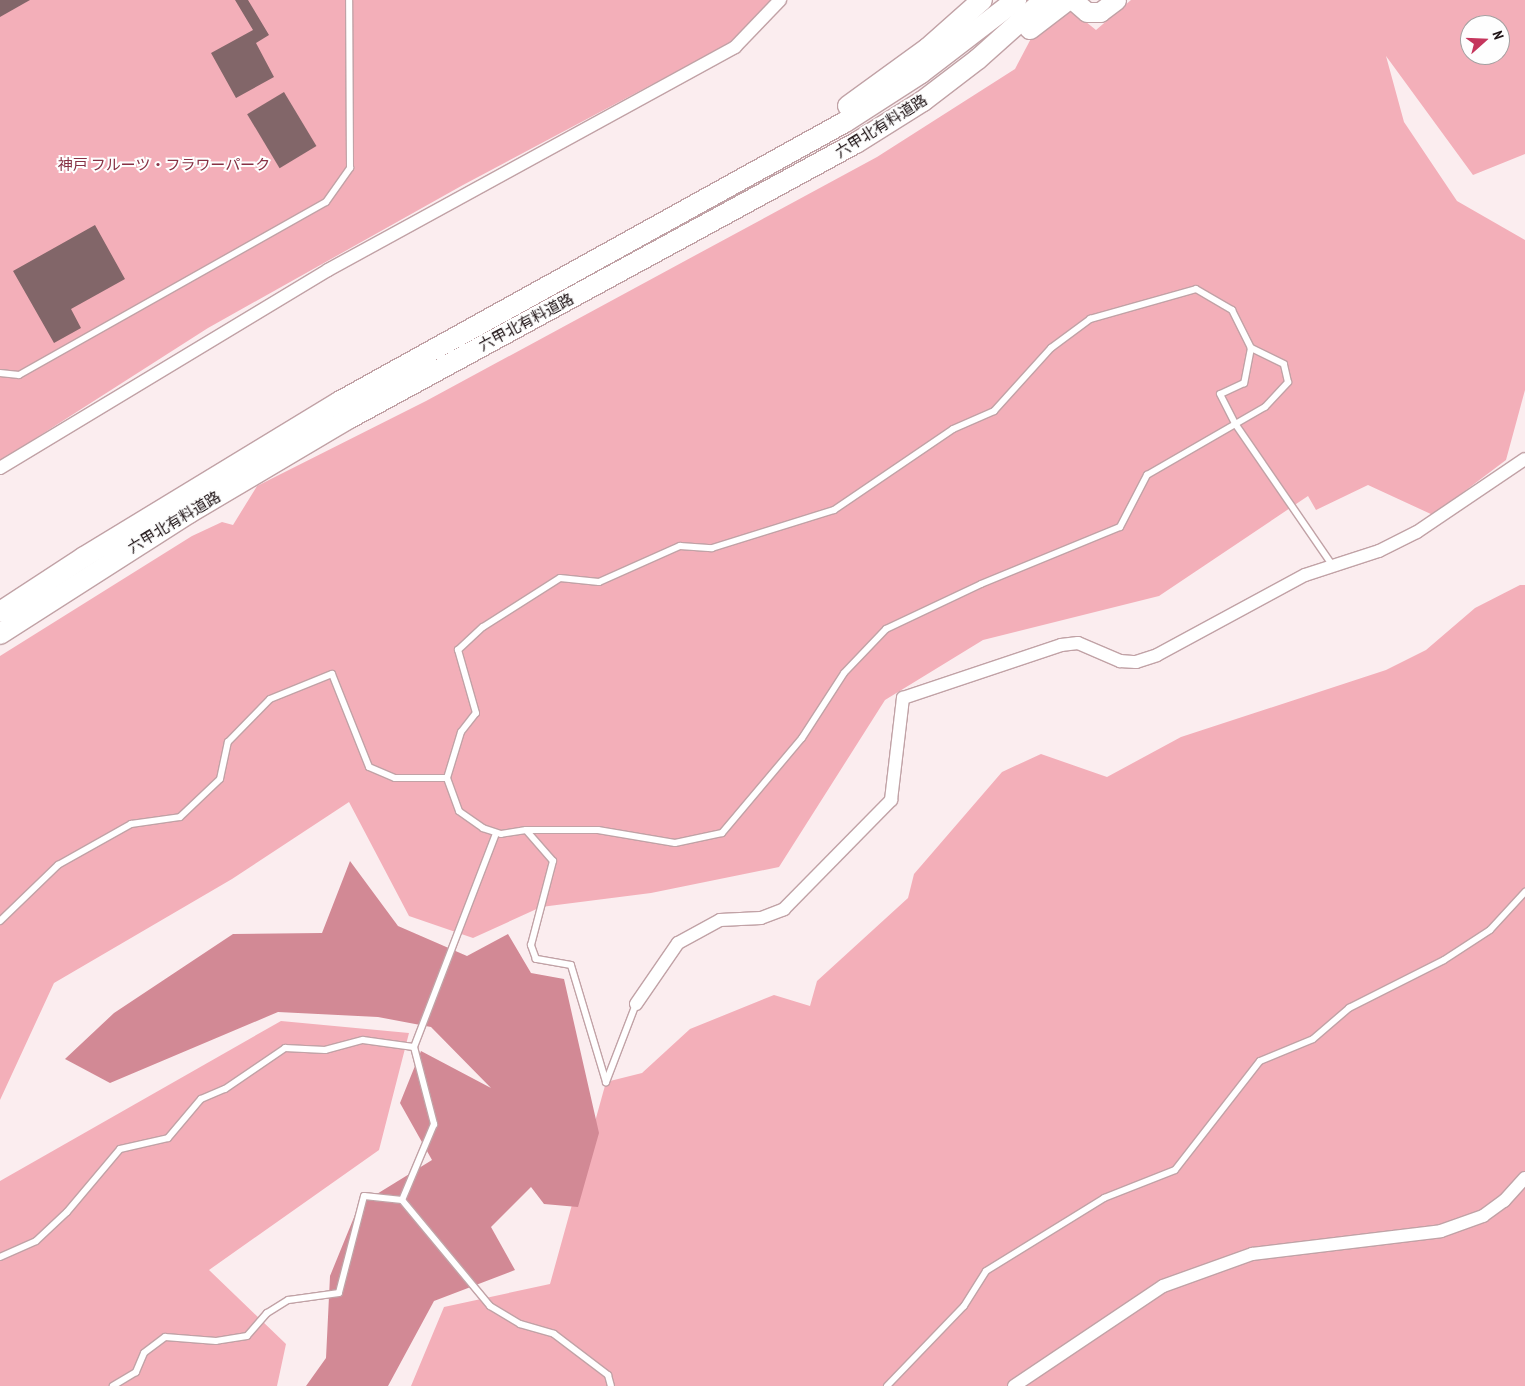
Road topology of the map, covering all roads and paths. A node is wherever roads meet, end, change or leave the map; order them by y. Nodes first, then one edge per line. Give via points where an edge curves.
1 (349, 0) edge
2 (780, 0) edge
3 (982, 0) edge
4 (1016, 0) edge
5 (1044, 0) edge
6 (1068, 0) edge
7 (1073, 0) edge
8 (1116, 0) edge
9 (978, 59) junction
10 (719, 195) junction
11 (1251, 348) junction
12 (0, 373) edge
13 (1236, 425) junction
14 (1525, 459) edge
15 (0, 468) edge
16 (1332, 566) junction
17 (0, 612) edge
18 (0, 634) edge
19 (447, 778) junction
20 (526, 830) junction
21 (496, 833) junction
22 (1525, 892) edge
23 (0, 922) edge
24 (636, 1004) joint
25 (414, 1047) junction
26 (1525, 1178) edge
27 (402, 1200) junction
28 (0, 1257) edge
29 (113, 1386) edge
30 (611, 1386) edge
31 (887, 1386) edge
32 (1014, 1386) edge

1 - 12 lane via 350,168 326,202 19,375
2 - 15 street via 735,47 328,270
3 - 10 main road via 928,48
4 - 10 main road, 六甲北有料道路 via 922,73
5 - 9 main road, 六甲北有料道路
6 - 9 main road via 1021,35
7 - 8 street via 1087,12 1100,12
9 - 18 main road, 六甲北有料道路 via 923,101 856,143 348,419 189,513
10 - 17 main road, 六甲北有料道路 via 339,402 84,556
11 - 13 lane via 1244,383 1220,394
11 - 13 lane via 1284,364 1288,382 1265,407
11 - 19 lane via 1232,310 1196,289 1090,319 1051,348 994,411 952,429 834,510 712,548 680,546 599,582 560,578 483,627 458,650 476,713 461,732
13 - 16 lane
13 - 20 lane via 1147,475 1120,527 980,584 886,629 844,673 802,738 722,833 675,843 598,830
14 - 16 street via 1417,532 1379,551
16 - 24 street via 1306,575 1136,662 1120,661 1078,642 903,698 891,800 784,909 761,918 720,920 678,943
19 - 21 lane via 459,811
19 - 23 lane via 395,778 369,767 332,674 270,699 228,742 220,779 180,817 131,824 58,865
20 - 21 lane
20 - 24 lane via 554,861 531,944 536,959 570,965 606,1082
21 - 25 lane
22 - 31 lane via 1490,930 1444,960 1349,1008 1313,1039 1260,1060 1175,1170 1104,1198 986,1271 964,1306
25 - 27 lane via 434,1124
25 - 28 lane via 363,1040 325,1050 285,1048 224,1089 201,1099 168,1138 120,1149 68,1212 36,1241
26 - 32 street via 1504,1201 1483,1216 1441,1231 1252,1254 1163,1286
27 - 29 lane via 364,1196 339,1293 288,1300 267,1313 247,1336 216,1341 165,1337 144,1353 136,1372
27 - 30 lane via 490,1306 520,1324 554,1334 608,1375

